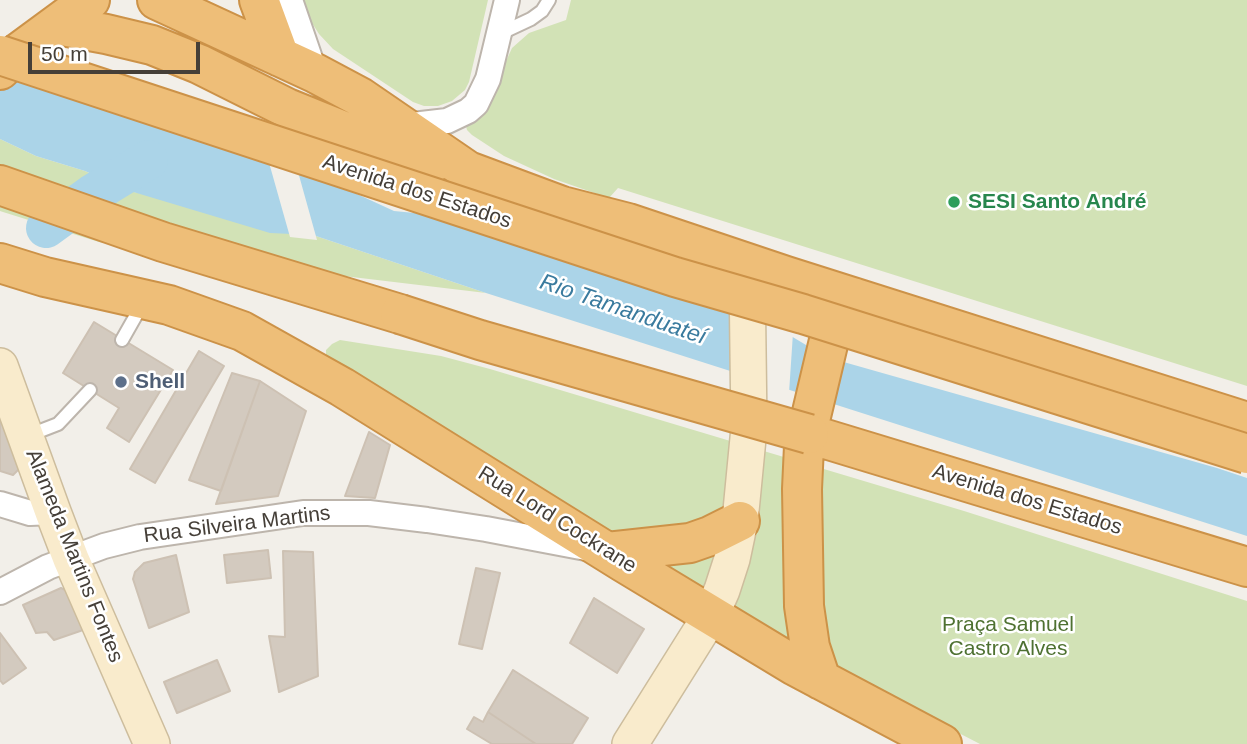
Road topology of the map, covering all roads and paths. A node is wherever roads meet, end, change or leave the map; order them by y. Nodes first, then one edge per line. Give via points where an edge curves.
1 (90, 0) edge
2 (157, 0) edge
3 (259, 0) edge
4 (290, 0) edge
5 (507, 0) edge
6 (550, 0) edge
7 (57, 25) junction
8 (499, 34) junction
9 (280, 57) junction
10 (5, 61) edge
11 (315, 73) junction
12 (404, 126) junction
13 (468, 171) junction
14 (0, 185) edge
15 (0, 246) edge
16 (0, 263) edge
17 (747, 263) junction
18 (45, 277) junction
19 (853, 297) junction
20 (157, 302) junction
21 (122, 340) dead end
22 (0, 366) edge
23 (90, 390) dead end
24 (1247, 422) edge
25 (26, 436) junction
26 (1247, 454) edge
27 (0, 504) edge
28 (52, 512) junction
29 (740, 521) junction
30 (607, 552) junction
31 (72, 559) junction
32 (1247, 567) edge
33 (0, 592) edge
34 (711, 615) junction
35 (821, 680) junction
36 (896, 733) edge
37 (152, 744) edge
38 (630, 744) edge
39 (942, 744) edge

1 - 7 highway
2 - 9 highway, Avenida dos Estados
3 - 9 highway
4 - 11 street
5 - 8 street
6 - 8 lane via 531,19
7 - 10 highway
7 - 13 highway via 152,45 371,142
8 - 12 street via 488,79 476,104 447,121
9 - 11 highway, Avenida dos Estados
10 - 26 highway, Avenida dos Estados, bridge via 675,277
11 - 12 highway, Avenida dos Estados
12 - 13 highway, Avenida dos Estados
13 - 17 highway, Avenida dos Estados
14 - 32 highway, Avenida dos Estados, bridge via 163,242 480,340
15 - 18 highway
16 - 18 highway
17 - 19 highway, Avenida dos Estados
17 - 29 main road via 749,428
18 - 20 highway
19 - 24 highway, Avenida dos Estados
19 - 35 highway via 830,336 804,446 804,606
20 - 21 lane
20 - 30 highway, Rua Lord Cockrane via 253,337
22 - 25 main road, Alameda Martins Fontes
23 - 25 lane via 58,424
25 - 28 main road, Alameda Martins Fontes
27 - 28 street via 30,513
28 - 31 main road, Alameda Martins Fontes
29 - 30 highway via 690,543
29 - 34 main road via 732,559
30 - 31 street, Rua Silveira Martins via 427,520 338,512 140,537
30 - 34 highway, Rua Lord Cockrane
31 - 33 street, Rua Silveira Martins
31 - 37 main road, Alameda Martins Fontes
34 - 35 highway, Rua Lord Cockrane
34 - 38 main road
35 - 36 highway, Rua Lord Cockrane
36 - 39 highway, Rua Lord Cockrane

